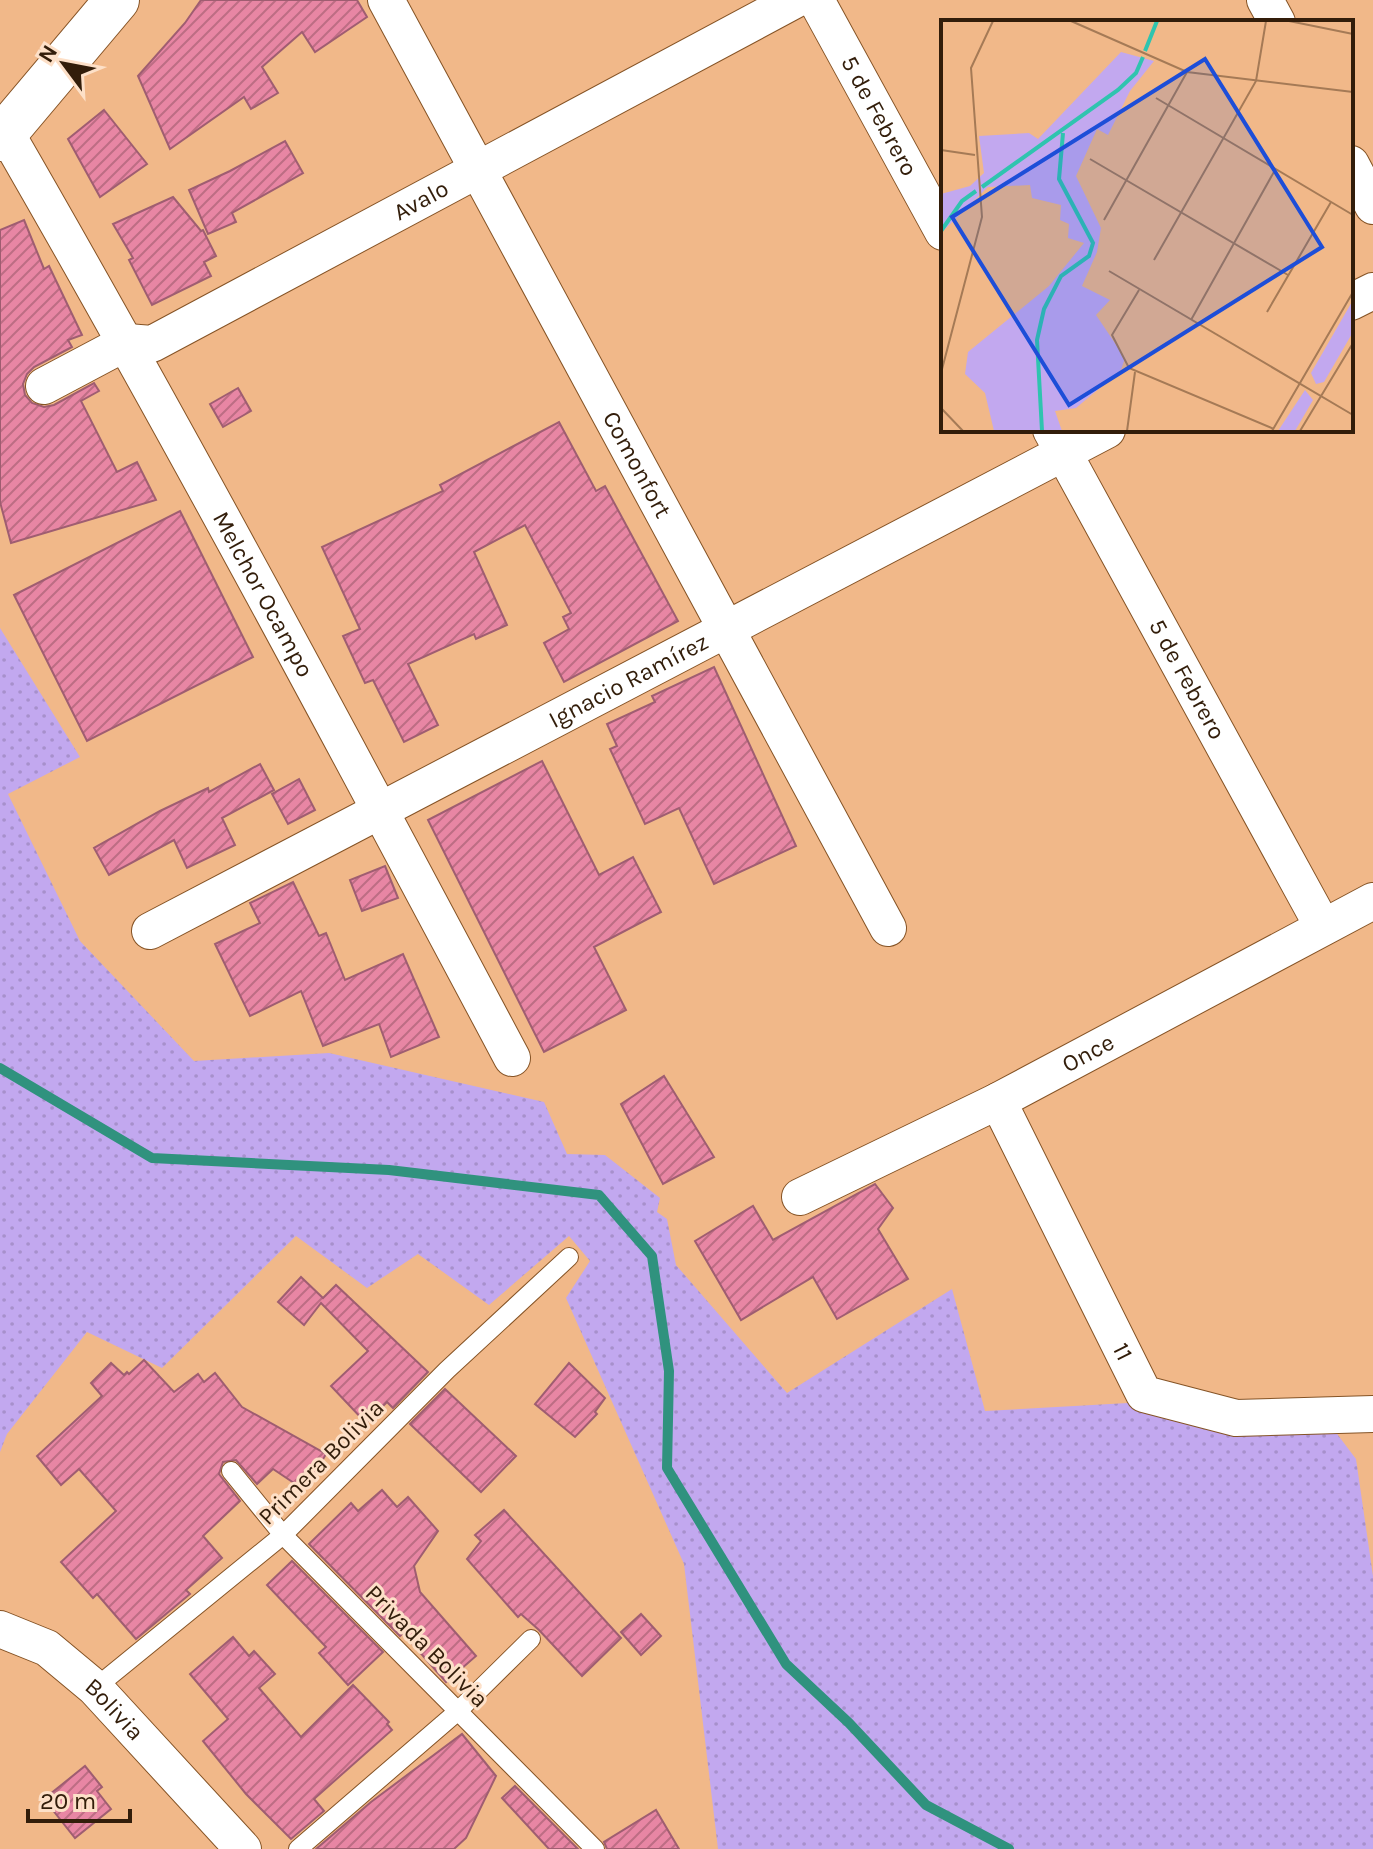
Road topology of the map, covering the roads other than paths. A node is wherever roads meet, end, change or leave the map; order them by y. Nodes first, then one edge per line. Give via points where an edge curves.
1 (117, 0) edge
2 (386, 0) edge
3 (795, 0) edge
4 (816, 0) edge
5 (1265, 0) edge
6 (1276, 20) edge
7 (3, 136) edge
8 (477, 168) junction
9 (1353, 168) edge
10 (1373, 206) edge
11 (941, 228) edge
12 (1373, 291) edge
13 (1353, 301) edge
14 (127, 342) junction
15 (44, 386) dead end
16 (1098, 432) edge
17 (1058, 441) edge
18 (726, 629) junction
19 (380, 811) junction
20 (1373, 901) edge
21 (1323, 927) junction
22 (888, 928) dead end
23 (150, 931) dead end
24 (512, 1058) dead end
25 (998, 1101) junction
26 (800, 1197) dead end
27 (569, 1257) dead end
28 (1373, 1414) edge
29 (231, 1471) dead end
30 (283, 1535) junction
31 (5, 1631) edge
32 (531, 1639) dead end
33 (95, 1688) junction
34 (457, 1712) junction
35 (243, 1849) edge
36 (298, 1849) edge
37 (595, 1849) edge

1 - 7 main road
2 - 8 street, Comonfort
3 - 8 street, Avalo
4 - 11 street, 5 de Febrero
5 - 6 street
7 - 14 street, Melchor Ocampo
8 - 14 street, Avalo via 152,344
8 - 18 street, Comonfort
9 - 10 street
12 - 13 street
14 - 15 street, Avalo
14 - 19 street, Melchor Ocampo
16 - 17 street, Ignacio Ramírez
17 - 18 street, Ignacio Ramírez
17 - 21 street, 5 de Febrero
18 - 19 street, Ignacio Ramírez
18 - 22 street, Comonfort
19 - 23 street, Ignacio Ramírez
19 - 24 street, Melchor Ocampo
20 - 21 street, Once
21 - 25 street, Once
25 - 26 street, Once
25 - 28 street, 11 via 1144,1394 1236,1418
27 - 30 lane, Primera Bolivia via 447,1370
29 - 30 lane, Privada Bolivia
30 - 33 lane, Primera Bolivia
30 - 34 lane, Privada Bolivia
31 - 33 street, Bolivia via 47,1648
32 - 34 lane
33 - 35 street, Bolivia
34 - 36 lane
34 - 37 lane, Privada Bolivia

